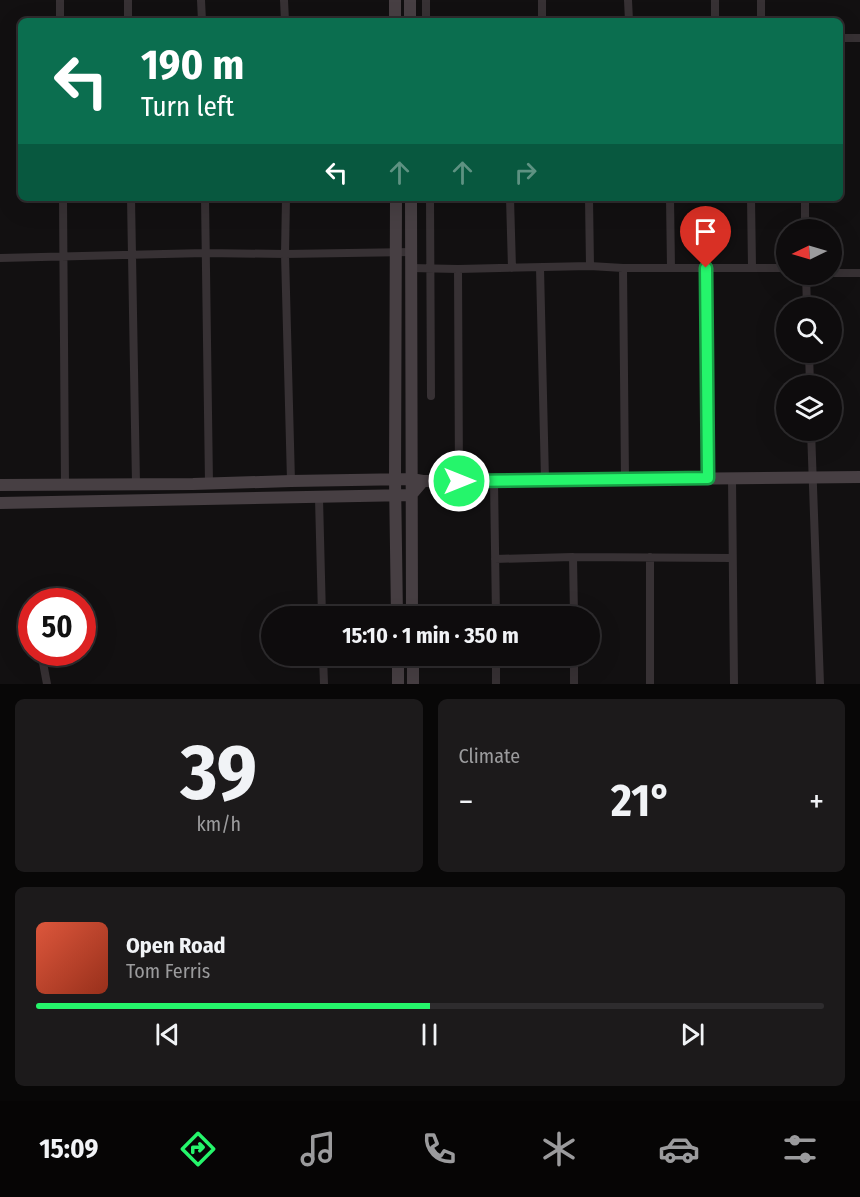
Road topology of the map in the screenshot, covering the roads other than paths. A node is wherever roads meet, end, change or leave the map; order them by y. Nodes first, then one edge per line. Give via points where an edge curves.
1 (60, 0) edge
2 (128, 0) edge
3 (201, 0) edge
4 (284, 0) edge
5 (395, 0) edge
6 (410, 0) edge
7 (426, 0) edge
8 (542, 0) edge
9 (628, 0) edge
10 (715, 0) edge
11 (761, 0) edge
12 (60, 18) edge
13 (128, 18) edge
14 (202, 18) edge
15 (285, 18) edge
16 (395, 18) edge
17 (410, 18) edge
18 (426, 18) edge
19 (542, 18) edge
20 (629, 18) edge
21 (715, 18) edge
22 (761, 18) edge
23 (843, 38) edge
24 (860, 38) edge
25 (63, 201) edge
26 (131, 201) edge
27 (205, 201) edge
28 (286, 201) edge
29 (396, 201) edge
30 (411, 201) edge
31 (430, 201) edge
32 (510, 201) edge
33 (589, 201) edge
34 (670, 201) edge
35 (752, 201) edge
36 (805, 201) edge
37 (805, 219) edge
38 (396, 252) junction
39 (411, 252) junction
40 (206, 253) junction
41 (285, 254) junction
42 (132, 255) junction
43 (64, 256) junction
44 (0, 258) edge
45 (590, 266) junction
46 (752, 267) junction
47 (411, 268) junction
48 (431, 268) junction
49 (512, 268) junction
50 (540, 268) junction
51 (623, 268) junction
52 (671, 268) junction
53 (706, 268) junction
54 (776, 268) edge
55 (458, 269) junction
56 (842, 273) edge
57 (860, 273) edge
58 (431, 396) dead end
59 (812, 441) edge
60 (813, 477) junction
61 (860, 477) edge
62 (708, 478) junction
63 (732, 478) junction
64 (395, 480) junction
65 (417, 480) junction
66 (545, 480) junction
67 (625, 480) junction
68 (291, 481) junction
69 (459, 481) junction
70 (494, 481) junction
71 (209, 483) junction
72 (0, 484) edge
73 (136, 484) junction
74 (15, 485) junction
75 (65, 485) junction
76 (411, 495) junction
77 (395, 496) junction
78 (319, 498) junction
79 (14, 502) junction
80 (0, 503) edge
81 (573, 557) junction
82 (650, 557) junction
83 (495, 558) junction
84 (732, 558) junction
85 (322, 606) edge
86 (397, 606) edge
87 (412, 606) edge
88 (496, 606) edge
89 (574, 606) edge
90 (44, 666) edge
91 (323, 666) edge
92 (398, 666) edge
93 (413, 666) edge
94 (496, 666) edge
95 (574, 666) edge
96 (47, 684) edge
97 (324, 684) edge
98 (398, 684) edge
99 (413, 684) edge
100 (496, 684) edge
101 (574, 684) edge
102 (650, 684) edge
103 (734, 684) edge
104 (820, 684) edge

1 - 12 street
2 - 13 street
3 - 14 street
4 - 15 street
5 - 16 main road
6 - 17 main road
7 - 18 street
8 - 19 street
9 - 20 street
10 - 21 street
11 - 22 street
23 - 24 street
25 - 43 street
26 - 42 street
27 - 40 street
28 - 41 street
29 - 38 main road
30 - 39 main road
31 - 48 street
32 - 49 street
33 - 45 street
34 - 52 street
35 - 46 street
36 - 37 street
38 - 39 street
38 - 41 street
38 - 64 main road
39 - 47 main road
40 - 41 street
40 - 42 street
40 - 71 street
41 - 68 street
42 - 43 street
42 - 73 street
43 - 44 street
43 - 75 street
45 - 50 street
45 - 51 street
46 - 53 street
46 - 54 street
47 - 48 street
47 - 65 main road
48 - 55 street
48 - 58 street
49 - 50 street
49 - 55 street
50 - 66 street
51 - 52 street
51 - 67 street
52 - 53 street
53 - 62 street
55 - 69 street
56 - 57 street
59 - 60 street
60 - 61 main road
60 - 63 main road
60 - 104 street
62 - 63 main road
62 - 67 main road
63 - 84 street
64 - 65 main road
64 - 68 main road
64 - 77 main road
65 - 69 main road
65 - 76 main road
66 - 67 main road
66 - 70 main road
68 - 71 main road
69 - 70 main road
70 - 83 street
71 - 73 main road
72 - 74 main road
73 - 75 main road
74 - 75 main road
74 - 79 main road
76 - 77 main road
76 - 87 main road
77 - 78 main road
77 - 86 main road
78 - 79 main road
78 - 85 street
79 - 80 main road
81 - 82 street
81 - 83 street
81 - 89 street
82 - 84 street
82 - 102 street
83 - 88 street
84 - 103 street
90 - 96 street
91 - 97 street
92 - 98 main road
93 - 99 main road
94 - 100 street
95 - 101 street

